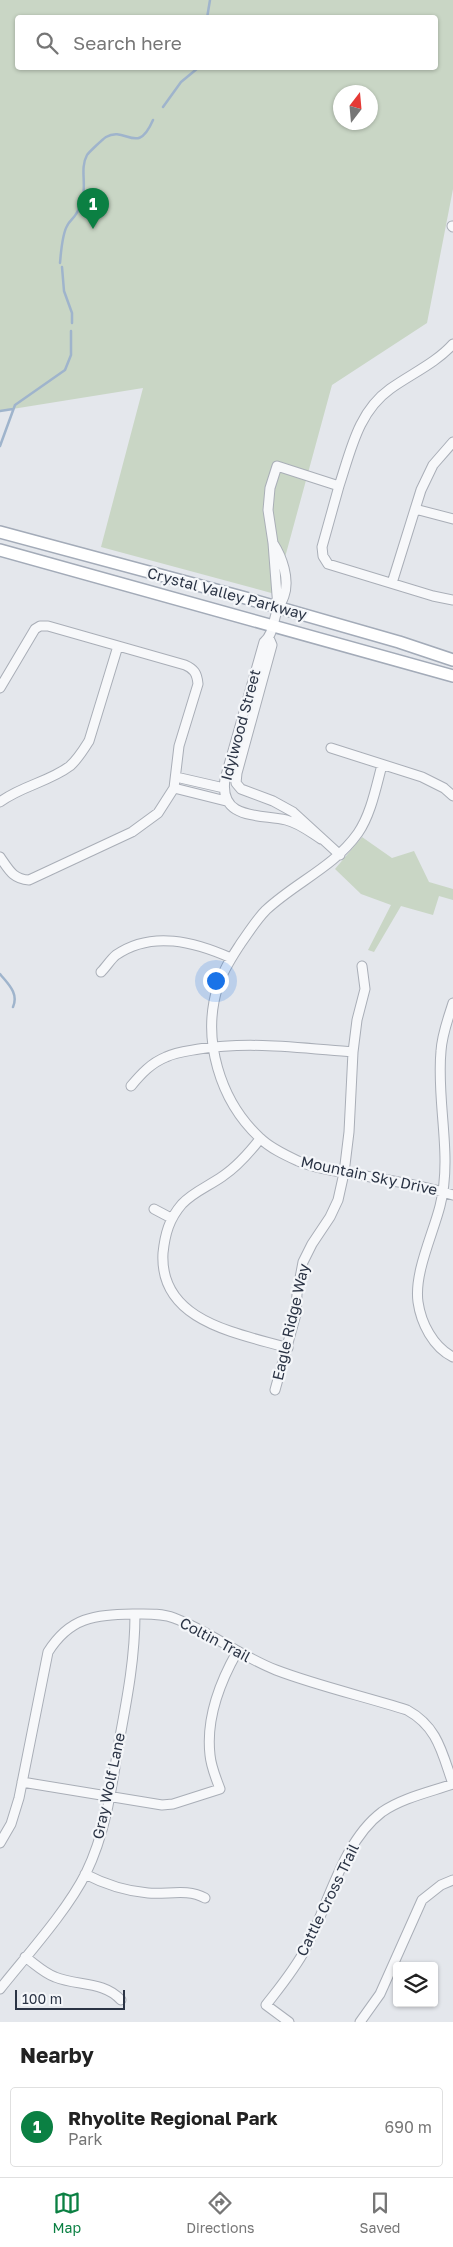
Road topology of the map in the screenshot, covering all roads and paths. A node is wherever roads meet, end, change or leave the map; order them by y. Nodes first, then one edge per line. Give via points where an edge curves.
1 (453, 346) edge
2 (453, 442) edge
3 (339, 486) junction
4 (415, 509) junction
5 (453, 518) edge
6 (0, 532) edge
7 (0, 550) edge
8 (392, 583) junction
9 (453, 600) edge
10 (278, 608) junction
11 (272, 626) junction
12 (269, 638) junction
13 (118, 646) junction
14 (453, 660) edge
15 (453, 676) edge
16 (0, 688) edge
17 (331, 748) dead end
18 (382, 765) junction
19 (176, 777) junction
20 (174, 788) junction
21 (224, 788) junction
22 (453, 796) edge
23 (226, 800) junction
24 (0, 802) edge
25 (321, 839) junction
26 (340, 855) junction
27 (0, 857) edge
28 (231, 958) junction
29 (362, 966) dead end
30 (101, 972) dead end
31 (453, 1003) edge
32 (214, 1047) junction
33 (353, 1052) junction
34 (131, 1086) dead end
35 (260, 1139) junction
36 (344, 1173) junction
37 (443, 1192) junction
38 (453, 1195) edge
39 (154, 1209) dead end
40 (171, 1218) junction
41 (288, 1348) junction
42 (453, 1358) edge
43 (275, 1390) dead end
44 (135, 1614) junction
45 (237, 1652) junction
46 (22, 1782) junction
47 (453, 1784) edge
48 (110, 1797) junction
49 (0, 1843) edge
50 (85, 1874) junction
51 (453, 1880) edge
52 (205, 1898) dead end
53 (25, 1957) junction
54 (0, 1989) edge
55 (121, 2000) dead end
56 (289, 2022) edge
57 (360, 2022) edge

1 - 3 street via 388,390 366,414 356,432
2 - 4 street via 433,464
3 - 8 street via 323,541 325,560 334,567
3 - 10 street, Idylwood Street via 277,466 268,510 273,543 282,556 284,569 285,595
4 - 5 street
4 - 8 street
6 - 10 main road, Crystal Valley Parkway
7 - 11 main road, Crystal Valley Parkway
8 - 9 street
10 - 11 street, Idylwood Street
10 - 14 main road, Crystal Valley Parkway
11 - 12 street, Idylwood Street
11 - 15 main road, Crystal Valley Parkway
12 - 21 street, Idylwood Street via 264,642
12 - 25 street, Idylwood Street via 272,645 236,773 236,783 241,789 293,812
13 - 16 street via 40,626 35,629
13 - 19 street via 184,665 197,675 198,684 179,746
13 - 24 street via 92,732 80,754 70,766
17 - 18 street
18 - 22 street via 422,777
18 - 26 street, Mountain Sky Drive via 359,831
19 - 20 street
19 - 21 street
20 - 23 street
20 - 27 street via 166,804 146,824 30,880 19,879 12,874
21 - 23 street, Idylwood Street
23 - 25 street, Idylwood Street via 240,811 295,823
25 - 26 street, Idylwood Street
26 - 28 street, Mountain Sky Drive via 266,910
28 - 30 street via 204,946 159,941 137,945 116,956
28 - 32 street, Mountain Sky Drive via 218,986 214,1005
29 - 33 street, Eagle Ridge Way via 365,989
31 - 37 street via 441,1052
32 - 33 street via 262,1045
32 - 34 street via 165,1057 146,1068
32 - 35 street, Mountain Sky Drive via 221,1082 235,1109
33 - 36 street, Eagle Ridge Way
35 - 36 street, Mountain Sky Drive via 300,1162
35 - 40 street via 240,1163 184,1203
36 - 37 street, Mountain Sky Drive
36 - 41 street, Eagle Ridge Way via 330,1218 303,1262
37 - 38 street, Mountain Sky Drive
37 - 42 street via 418,1285 418,1300 426,1329 437,1345
39 - 40 street
40 - 41 street via 163,1259 166,1277 183,1306 214,1326
41 - 43 street, Eagle Ridge Way
44 - 45 street, Coltin Trail via 174,1618
44 - 46 street, Coltin Trail via 96,1615 81,1620 56,1638 43,1667
44 - 48 street, Gray Wolf Lane via 133,1660
45 - 47 street, Coltin Trail via 275,1670 406,1710 422,1718 433,1732
45 - 48 street via 220,1684 211,1734 210,1756 220,1789 173,1804 150,1804
46 - 48 street
46 - 49 street, Coltin Trail via 11,1824
47 - 56 street, Cattle Cross Trail via 382,1812 360,1835 344,1862 305,1950 266,2005
48 - 50 street, Gray Wolf Lane via 100,1836
50 - 52 street via 121,1889 156,1894 195,1892
50 - 53 street, Gray Wolf Lane via 68,1902
51 - 57 street via 422,1900 380,1994
53 - 54 street, Gray Wolf Lane
53 - 55 street via 54,1977 105,1988

